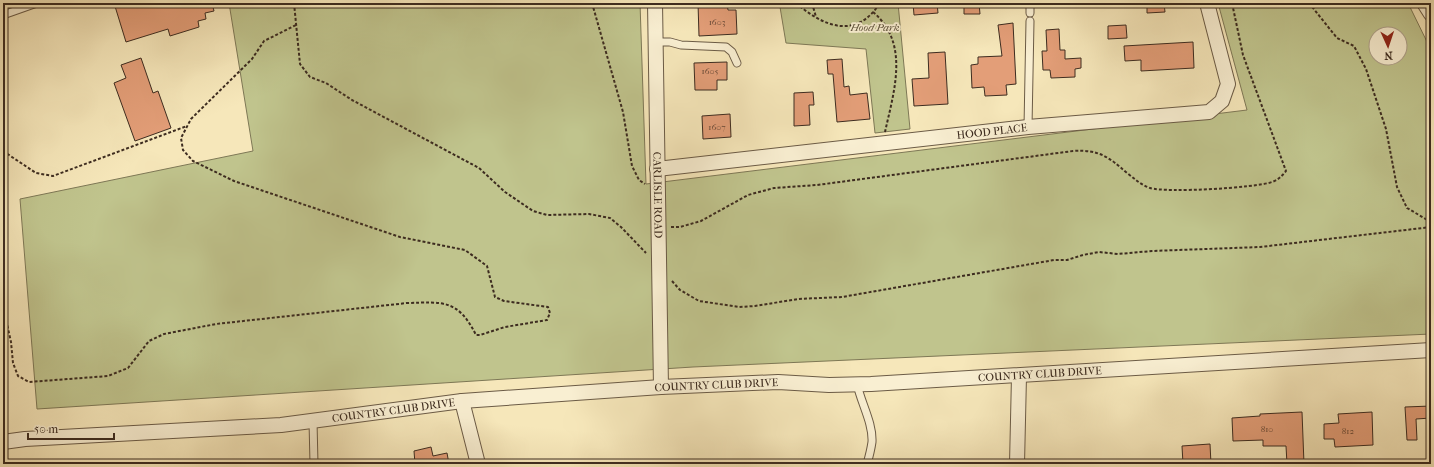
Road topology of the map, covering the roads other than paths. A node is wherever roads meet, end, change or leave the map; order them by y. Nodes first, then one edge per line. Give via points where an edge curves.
1 (37, 3) edge
2 (655, 3) edge
3 (1030, 3) edge
4 (1207, 3) edge
5 (1424, 3) edge
6 (1030, 13) dead end
7 (3, 14) edge
8 (1431, 14) edge
9 (1030, 21) dead end
10 (656, 42) junction
11 (737, 63) dead end
12 (1028, 127) junction
13 (657, 169) junction
14 (1431, 350) edge
15 (1018, 376) junction
16 (858, 384) junction
17 (661, 387) junction
18 (462, 401) junction
19 (313, 421) junction
20 (3, 442) edge
21 (314, 464) edge
22 (478, 464) edge
23 (867, 464) edge
24 (1017, 464) edge

1 - 7 lane
2 - 10 street, CARLISLE ROAD
3 - 6 lane
4 - 12 street, HOOD PLACE via 1228,84 1222,102 1209,112
5 - 8 street
9 - 12 lane
10 - 11 lane via 726,47 732,52
10 - 13 street, CARLISLE ROAD
12 - 13 street, HOOD PLACE
13 - 17 street, CARLISLE ROAD
14 - 15 street, COUNTRY CLUB DRIVE
15 - 16 street, COUNTRY CLUB DRIVE
15 - 24 street
16 - 17 street, COUNTRY CLUB DRIVE via 778,382
16 - 23 lane via 872,436
17 - 18 street, COUNTRY CLUB DRIVE
18 - 19 street, COUNTRY CLUB DRIVE
18 - 22 street
19 - 20 street, COUNTRY CLUB DRIVE
19 - 21 lane

